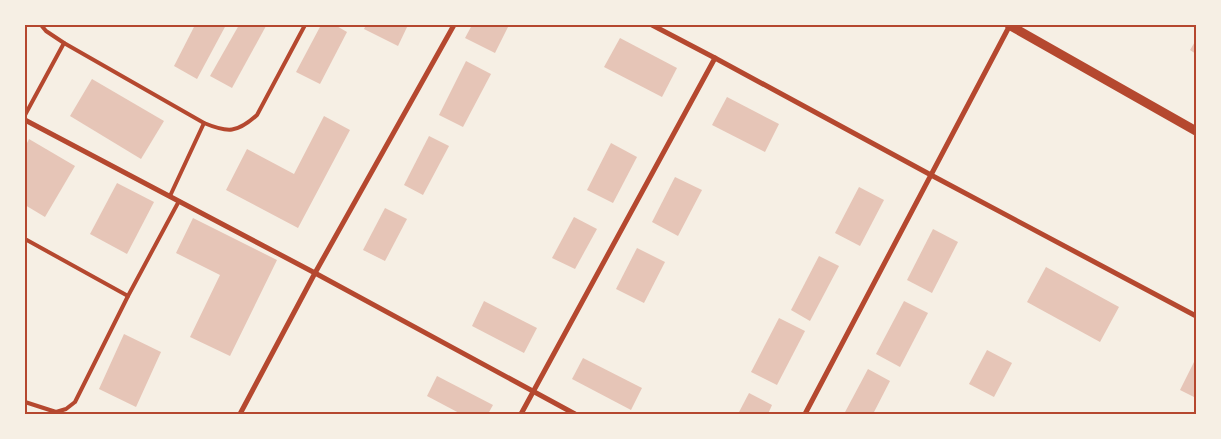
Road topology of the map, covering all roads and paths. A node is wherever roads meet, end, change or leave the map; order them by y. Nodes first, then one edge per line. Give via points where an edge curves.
1 (42, 25) edge
2 (305, 25) edge
3 (454, 25) edge
4 (652, 25) edge
5 (1010, 25) edge
6 (64, 43) junction
7 (716, 58) junction
8 (25, 115) edge
9 (25, 120) edge
10 (204, 124) junction
11 (1196, 131) edge
12 (931, 175) junction
13 (170, 196) junction
14 (180, 201) junction
15 (25, 239) edge
16 (315, 273) junction
17 (128, 296) junction
18 (1196, 316) edge
19 (533, 392) junction
20 (25, 402) edge
21 (240, 414) edge
22 (521, 414) edge
23 (575, 414) edge
24 (806, 414) edge

1 - 6 lane
2 - 10 lane via 257,115 236,129
3 - 16 street
4 - 7 street
5 - 11 street
5 - 12 street
6 - 8 lane
6 - 10 lane
7 - 12 street
7 - 19 street
9 - 13 street
10 - 13 lane
12 - 18 street
12 - 24 street
13 - 14 street
14 - 16 street
14 - 17 lane
15 - 17 lane
16 - 19 street
16 - 21 street
17 - 20 lane via 75,402 56,412
19 - 22 street
19 - 23 street

